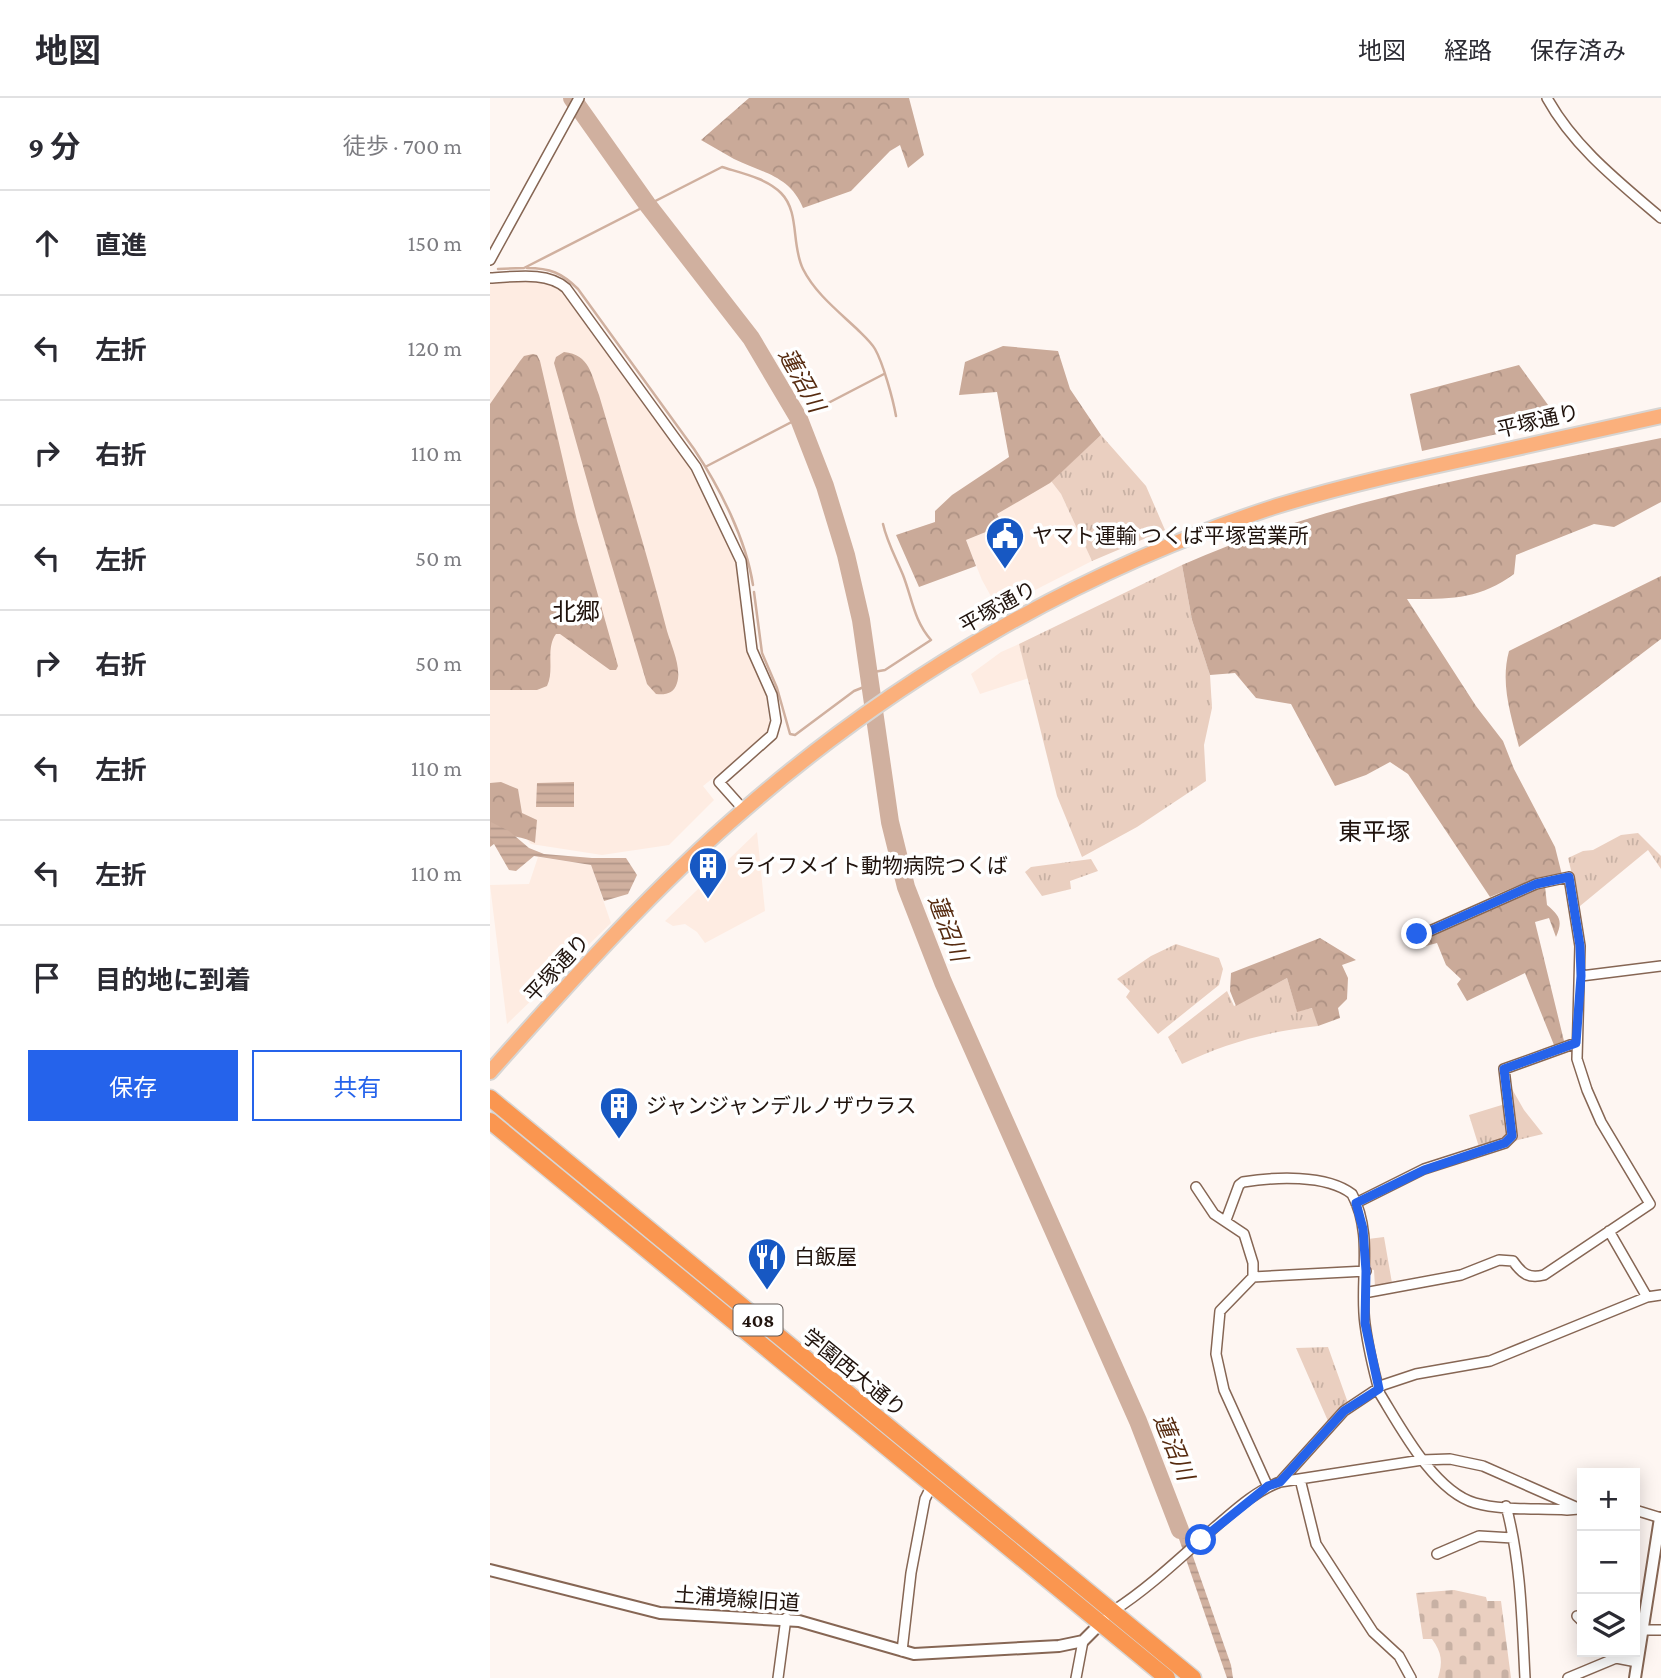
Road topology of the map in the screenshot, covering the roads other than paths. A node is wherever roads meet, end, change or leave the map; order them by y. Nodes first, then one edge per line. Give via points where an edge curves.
1 (579, 98) edge
2 (1547, 98) edge
3 (1661, 218) edge
4 (490, 260) edge
5 (490, 271) edge
6 (490, 278) edge
7 (1661, 416) edge
8 (744, 810) junction
9 (1417, 934) dead end
10 (1661, 967) edge
11 (1581, 976) junction
12 (1576, 1043) junction
13 (490, 1072) edge
14 (490, 1098) edge
15 (490, 1121) edge
16 (1196, 1187) dead end
17 (1356, 1203) junction
18 (1226, 1220) junction
19 (1609, 1231) junction
20 (1366, 1271) junction
21 (1253, 1277) junction
22 (1364, 1293) junction
23 (1661, 1295) edge
24 (1647, 1297) junction
25 (1379, 1389) junction
26 (1422, 1460) junction
27 (1300, 1479) junction
28 (1280, 1482) junction
29 (932, 1485) junction
30 (1268, 1486) junction
31 (1506, 1506) junction
32 (1577, 1508) edge
33 (1577, 1509) edge
34 (1640, 1511) edge
35 (1661, 1517) edge
36 (1513, 1538) junction
37 (1437, 1554) dead end
38 (490, 1570) edge
39 (1113, 1611) junction
40 (786, 1618) junction
41 (1100, 1623) junction
42 (1642, 1630) junction
43 (1661, 1630) edge
44 (1083, 1641) junction
45 (902, 1651) junction
46 (1614, 1657) edge
47 (1623, 1657) edge
48 (1637, 1662) junction
49 (778, 1678) edge
50 (1076, 1678) edge
51 (1167, 1678) edge
52 (1193, 1678) edge
53 (1411, 1678) edge
54 (1525, 1678) edge
55 (1568, 1678) edge
56 (1635, 1678) edge

1 - 4 street
2 - 3 street via 1594,159
5 - 6 street
6 - 8 street via 535,277 566,288 696,467 736,548 744,576 752,650 772,695 776,721 772,735 719,782
7 - 8 main road, 平塚通り via 1337,488 1224,525 1120,568 948,659 866,714
8 - 13 main road, 平塚通り via 674,874
9 - 11 street via 1536,884 1569,877
10 - 11 street
11 - 12 street
12 - 17 street via 1504,1069 1512,1136 1505,1143 1424,1170
12 - 19 street via 1595,1110 1650,1201 1648,1207
14 - 39 highway, 学園西大通り / 408
15 - 29 highway, 学園西大通り / 408
16 - 18 street via 1214,1214
17 - 18 street via 1352,1194 1336,1185 1293,1178 1243,1181
17 - 20 street
18 - 21 street via 1244,1234
19 - 22 street via 1544,1275 1527,1276 1513,1261 1499,1260 1461,1275
19 - 24 street
20 - 21 street
20 - 22 street
21 - 30 street via 1220,1311 1216,1354 1224,1390
22 - 25 street via 1365,1323
23 - 24 street
24 - 25 street via 1490,1361 1416,1374
25 - 26 street
25 - 28 street via 1344,1411
26 - 27 street
26 - 31 street via 1463,1497
26 - 32 street via 1450,1459 1483,1466
27 - 28 street
27 - 53 street via 1316,1544 1373,1632 1399,1656
28 - 30 street
29 - 41 highway, 学園西大通り / 408
29 - 45 street via 911,1573
30 - 39 street
31 - 33 street
31 - 36 street
34 - 35 street
35 - 42 street
36 - 37 street via 1479,1536
36 - 54 street
38 - 40 street, 土浦境線旧道 via 660,1613
39 - 41 street
39 - 52 highway, 学園西大通り / 408
40 - 45 street, 土浦境線旧道
40 - 49 street
41 - 44 street
41 - 51 highway, 学園西大通り / 408
42 - 43 street
42 - 48 street
44 - 45 street, 土浦境線旧道 via 926,1654
44 - 50 street
46 - 55 street
47 - 48 street
48 - 56 street

